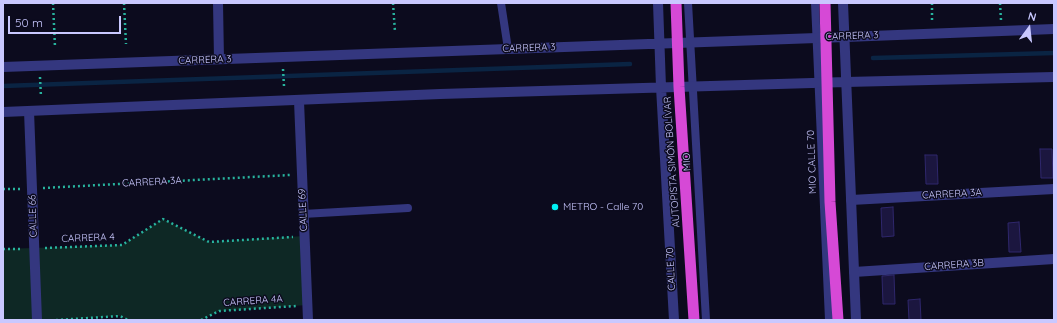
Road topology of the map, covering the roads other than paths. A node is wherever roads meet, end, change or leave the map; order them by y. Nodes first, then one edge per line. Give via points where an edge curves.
1 (218, 3) edge
2 (501, 3) edge
3 (658, 3) edge
4 (676, 3) edge
5 (688, 3) edge
6 (815, 3) edge
7 (825, 3) edge
8 (843, 3) edge
9 (1054, 29) edge
10 (845, 36) junction
11 (821, 37) junction
12 (690, 42) junction
13 (660, 43) junction
14 (678, 43) junction
15 (508, 49) junction
16 (220, 59) junction
17 (3, 67) edge
18 (1054, 77) edge
19 (846, 82) junction
20 (823, 83) junction
21 (692, 86) junction
22 (679, 87) junction
23 (661, 88) junction
24 (299, 101) junction
25 (29, 111) junction
26 (3, 112) edge
27 (1054, 189) edge
28 (851, 200) junction
29 (408, 208) dead end
30 (303, 214) junction
31 (1054, 259) edge
32 (854, 272) junction
33 (37, 320) edge
34 (308, 320) edge
35 (674, 320) edge
36 (694, 320) edge
37 (706, 320) edge
38 (829, 320) edge
39 (838, 320) edge
40 (856, 320) edge

1 - 16 street
2 - 15 lane
3 - 13 street, CALLE 70
4 - 14 highway, AUTOPISTA SIMÓN BOLÍVAR
5 - 12 lane, MIO
6 - 11 lane
7 - 11 highway
8 - 10 street
9 - 10 street, CARRERA 3
10 - 11 street, CARRERA 3
10 - 19 street
11 - 12 street, CARRERA 3
11 - 20 highway
12 - 14 street, CARRERA 3
12 - 21 lane, MIO
13 - 14 street, CARRERA 3
13 - 15 street, CARRERA 3
13 - 23 street, CALLE 70
14 - 22 highway, AUTOPISTA SIMÓN BOLÍVAR
15 - 16 street, CARRERA 3
16 - 17 street, CARRERA 3
18 - 19 street
19 - 20 street
19 - 28 street
20 - 21 street
20 - 38 lane, MIO CALLE 70
20 - 39 highway
21 - 22 street
21 - 37 lane, MIO
22 - 23 street
22 - 36 highway, AUTOPISTA SIMÓN BOLÍVAR
23 - 24 street
23 - 35 street, CALLE 70
24 - 25 street
24 - 30 street, CALLE 69
25 - 26 street
25 - 33 street, CALLE 66
27 - 28 street, CARRERA 3A
28 - 32 street
29 - 30 lane
30 - 34 street, CALLE 69
31 - 32 street, CARRERA 3B
32 - 40 street

